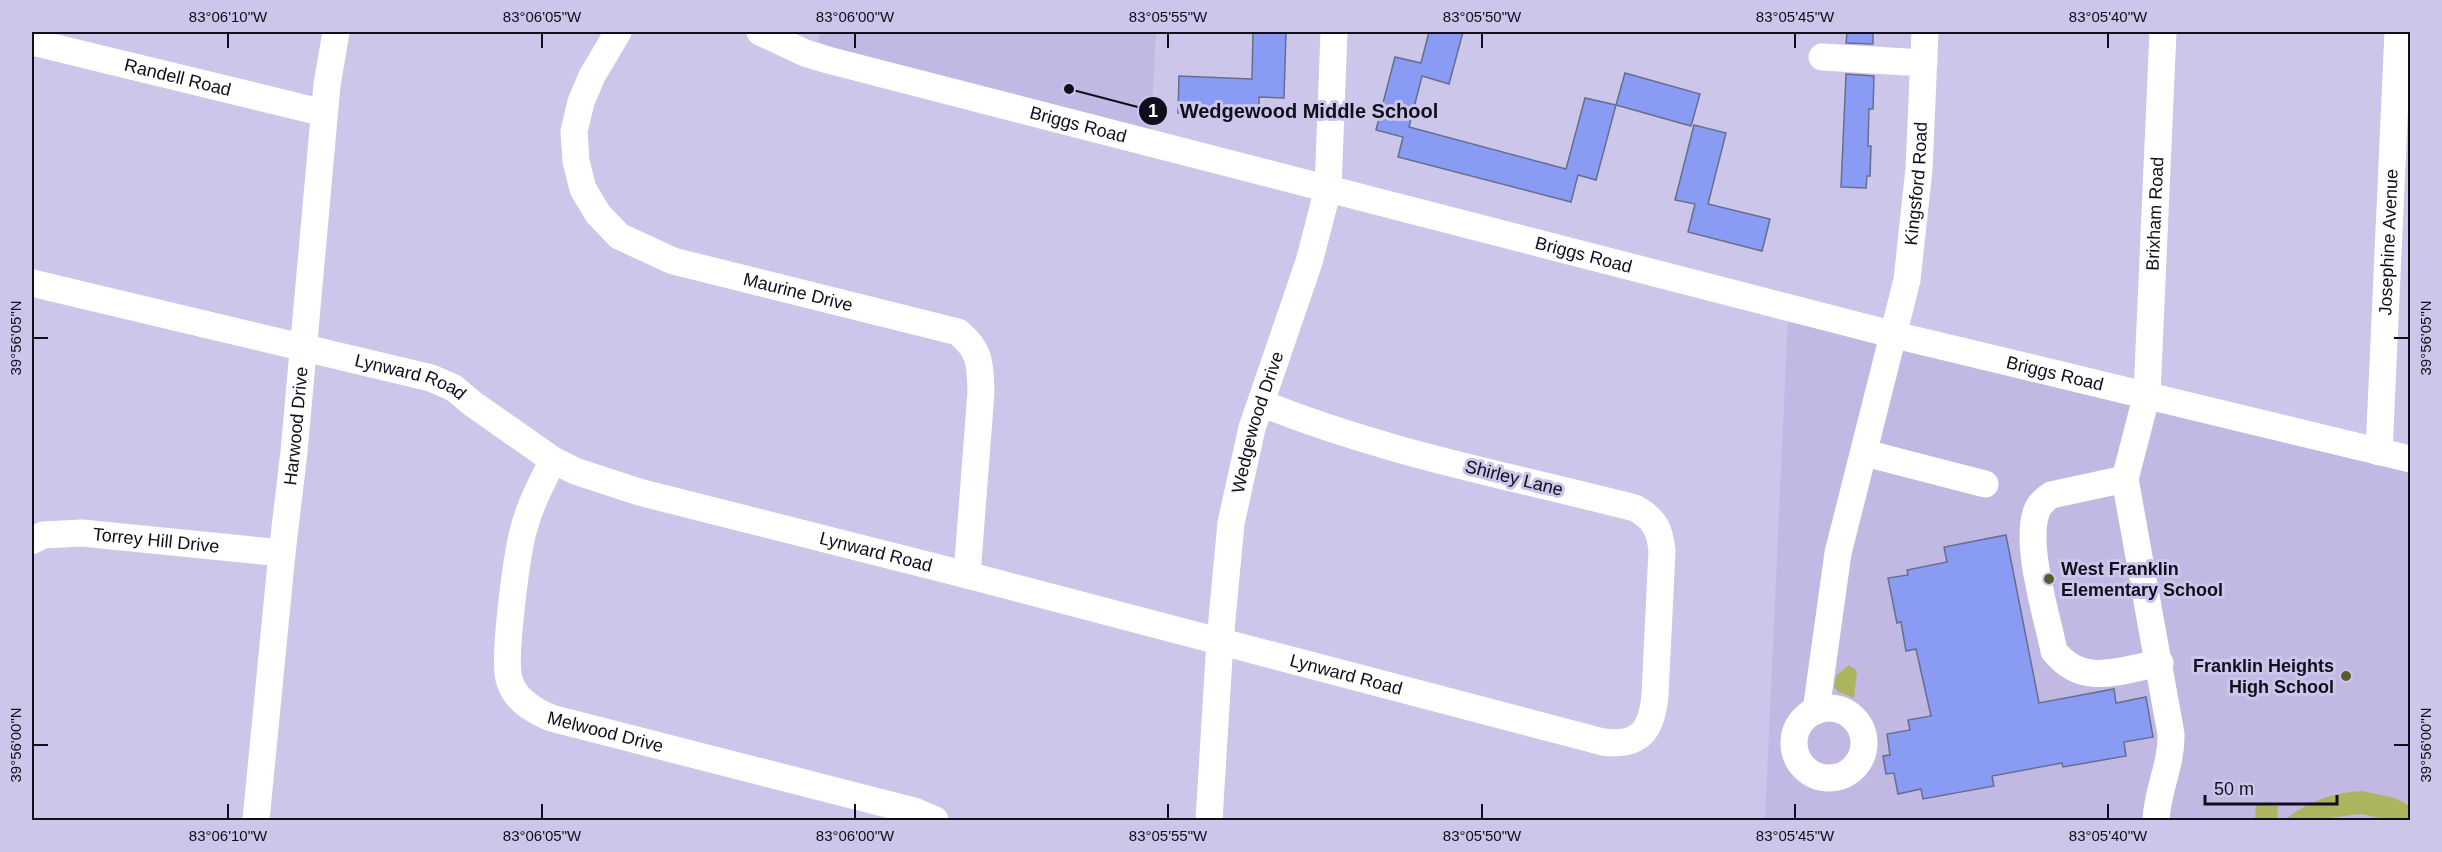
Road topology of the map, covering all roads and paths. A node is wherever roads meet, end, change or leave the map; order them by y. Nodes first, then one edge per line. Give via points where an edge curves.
1 (336, 32) edge
2 (618, 32) edge
3 (760, 32) edge
4 (1334, 32) edge
5 (1925, 32) edge
6 (2163, 32) edge
7 (2397, 32) edge
8 (32, 42) edge
9 (1822, 57) dead end
10 (1924, 63) junction
11 (324, 113) junction
12 (1328, 189) junction
13 (2400, 216) edge
14 (32, 283) edge
15 (1895, 335) junction
16 (303, 348) junction
17 (2147, 394) junction
18 (1261, 403) junction
19 (2379, 452) junction
20 (1865, 453) junction
21 (2410, 459) edge
22 (553, 460) junction
23 (2125, 479) junction
24 (1984, 483) dead end
25 (32, 541) edge
26 (282, 553) junction
27 (967, 575) junction
28 (1658, 636) joint
29 (1220, 641) junction
30 (2160, 663) junction
31 (1816, 711) dead end
32 (256, 820) edge
33 (935, 820) edge
34 (1209, 820) edge
35 (2156, 820) edge

1 - 11 street, Harwood Drive
2 - 27 street, Maurine Drive via 592,76 574,131 583,189 598,214 619,236 673,261 958,332 972,344 980,368 981,392
3 - 12 street, Briggs Road via 828,60
4 - 12 street, Wedgewood Drive
5 - 10 street, Kingsford Road
6 - 17 street, Brixham Road
7 - 13 street, Josephine Avenue
8 - 11 street, Randell Road
9 - 10 street
10 - 15 street, Kingsford Road via 1918,178 1907,280
11 - 16 street, Harwood Drive
12 - 15 street, Briggs Road
12 - 18 street, Wedgewood Drive via 1309,262
13 - 19 street, Josephine Avenue
14 - 16 street, Lynward Road
15 - 17 street, Briggs Road
15 - 20 street, Kingsford Road
16 - 22 street, Lynward Road via 431,378 454,388
16 - 26 street, Harwood Drive
17 - 19 street, Briggs Road
17 - 23 street, Brixham Road
18 - 28 street, Shirley Lane via 1335,431 1644,513 1661,534
18 - 29 street, Wedgewood Drive via 1231,523
19 - 21 street, Briggs Road
20 - 24 street
20 - 31 street, Kingsford Road via 1838,553
22 - 27 street, Lynward Road via 639,492
22 - 33 street, Melwood Drive via 524,528 518,560 508,678 526,705 551,718 914,811
23 - 30 street
23 - 30 street via 2051,495 2043,501 2036,511 2033,532 2035,561 2054,651 2062,661 2086,674
25 - 26 street, Torrey Hill Drive via 43,534 82,533
26 - 32 street, Harwood Drive
27 - 29 street, Lynward Road
28 - 29 street, Lynward Road via 1654,710 1649,724 1635,739 1614,743
29 - 34 street, Wedgewood Drive
30 - 35 street via 2172,749

